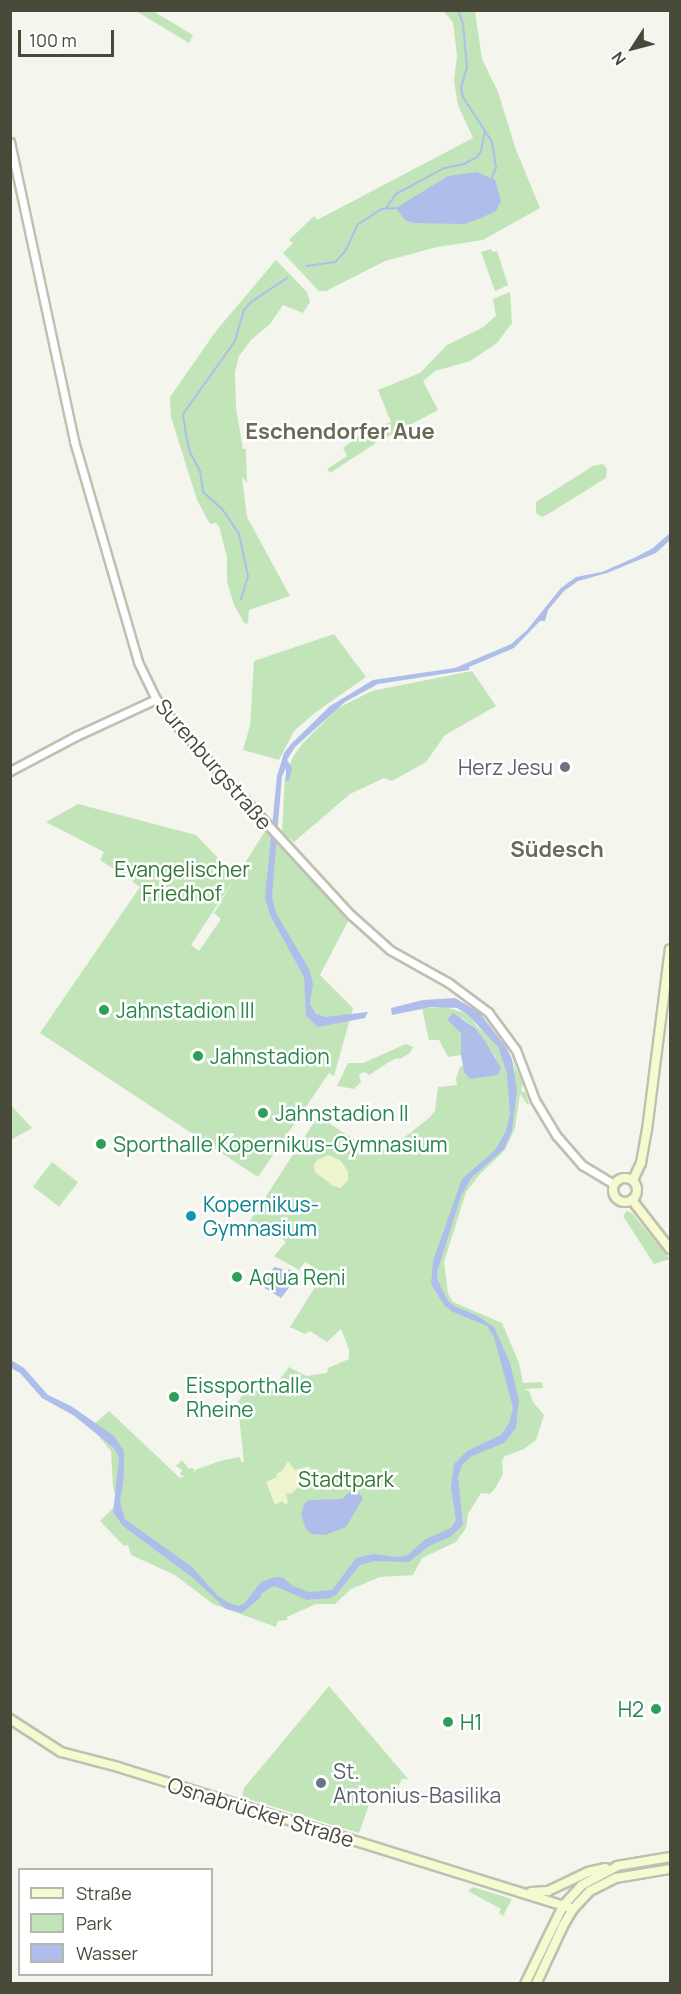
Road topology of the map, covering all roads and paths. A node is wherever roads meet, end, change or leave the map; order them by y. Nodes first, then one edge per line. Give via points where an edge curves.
1 (10, 142) edge
2 (156, 699) junction
3 (10, 771) edge
4 (670, 949) edge
5 (633, 1180) junction
6 (614, 1184) junction
7 (632, 1200) junction
8 (670, 1249) edge
9 (10, 1719) edge
10 (670, 1857) edge
11 (617, 1866) junction
12 (670, 1869) edge
13 (519, 1892) junction
14 (563, 1906) junction
15 (573, 1909) junction
16 (525, 1983) edge
17 (536, 1983) edge

1 - 2 street, Surenburgstraße via 74,441 138,662
2 - 3 street
2 - 6 street, Surenburgstraße via 351,915 390,950 449,983 488,1011 516,1050 535,1100 556,1135 582,1165
4 - 5 main road via 647,1130 641,1163
5 - 6 main road via 623,1178
5 - 7 main road via 637,1190
6 - 7 main road via 613,1193 618,1200
7 - 8 main road
9 - 13 main road, Osnabrücker Straße via 61,1752
10 - 11 main road, Osnabrücker Straße
11 - 13 main road, Osnabrücker Straße via 588,1872 549,1891
11 - 14 main road via 582,1885
12 - 15 main road via 606,1881
13 - 14 main road, Osnabrücker Straße
14 - 15 main road, Osnabrücker Straße
14 - 16 main road
15 - 17 main road

